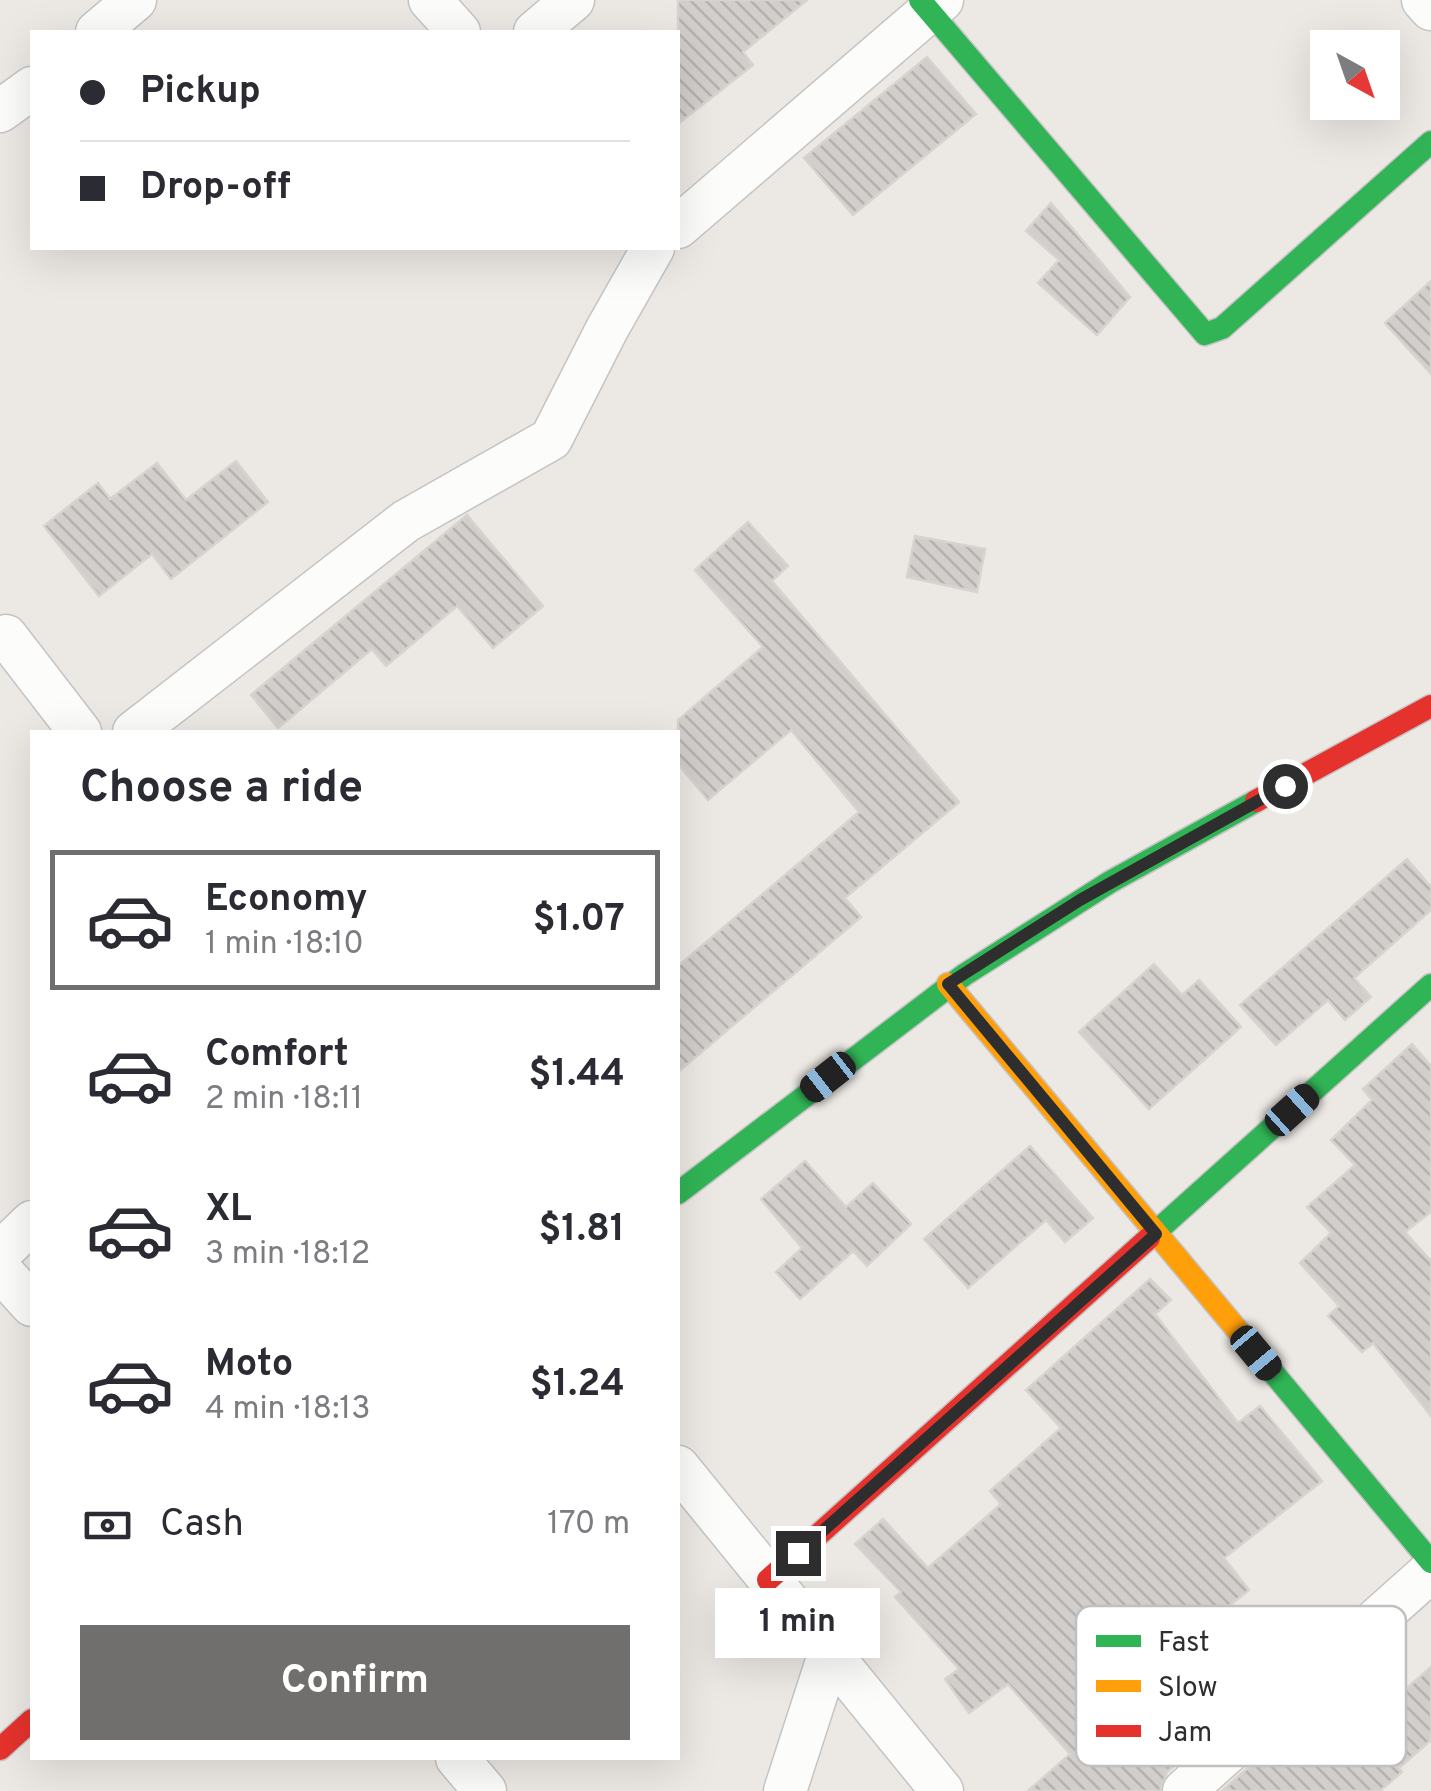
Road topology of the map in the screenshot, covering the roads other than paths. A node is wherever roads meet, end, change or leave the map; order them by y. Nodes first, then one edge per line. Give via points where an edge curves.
1 (136, 0) edge
2 (430, 0) edge
3 (573, 0) edge
4 (1423, 0) edge
5 (930, 4) edge
6 (1431, 9) edge
7 (100, 30) edge
8 (457, 30) edge
9 (538, 30) edge
10 (30, 89) edge
11 (0, 111) edge
12 (1431, 142) edge
13 (680, 222) edge
14 (652, 250) edge
15 (6, 636) dead end
16 (1431, 706) edge
17 (78, 730) edge
18 (137, 730) edge
19 (948, 984) junction
20 (1431, 985) edge
21 (680, 1191) edge
22 (30, 1224) edge
23 (1156, 1234) junction
24 (0, 1252) edge
25 (0, 1270) edge
26 (30, 1303) edge
27 (680, 1469) edge
28 (1431, 1562) edge
29 (1431, 1570) edge
30 (768, 1580) junction
31 (1391, 1606) edge
32 (830, 1652) junction
33 (30, 1722) edge
34 (0, 1749) edge
35 (459, 1760) edge
36 (1212, 1766) edge
37 (485, 1791) edge
38 (785, 1791) edge
39 (942, 1791) edge
40 (1184, 1791) edge

1 - 7 street
2 - 8 street
3 - 9 street
4 - 6 street
5 - 12 street via 1206,334 1222,328
5 - 13 street
10 - 11 street
14 - 18 street via 551,439 406,521
15 - 17 street
16 - 19 street via 1080,900
19 - 21 street
19 - 23 street
20 - 23 street
22 - 24 street
23 - 28 street
23 - 30 street
25 - 26 street
27 - 30 street
29 - 31 street
30 - 32 street
32 - 38 street
32 - 39 street
33 - 34 street
35 - 37 street
36 - 40 street

